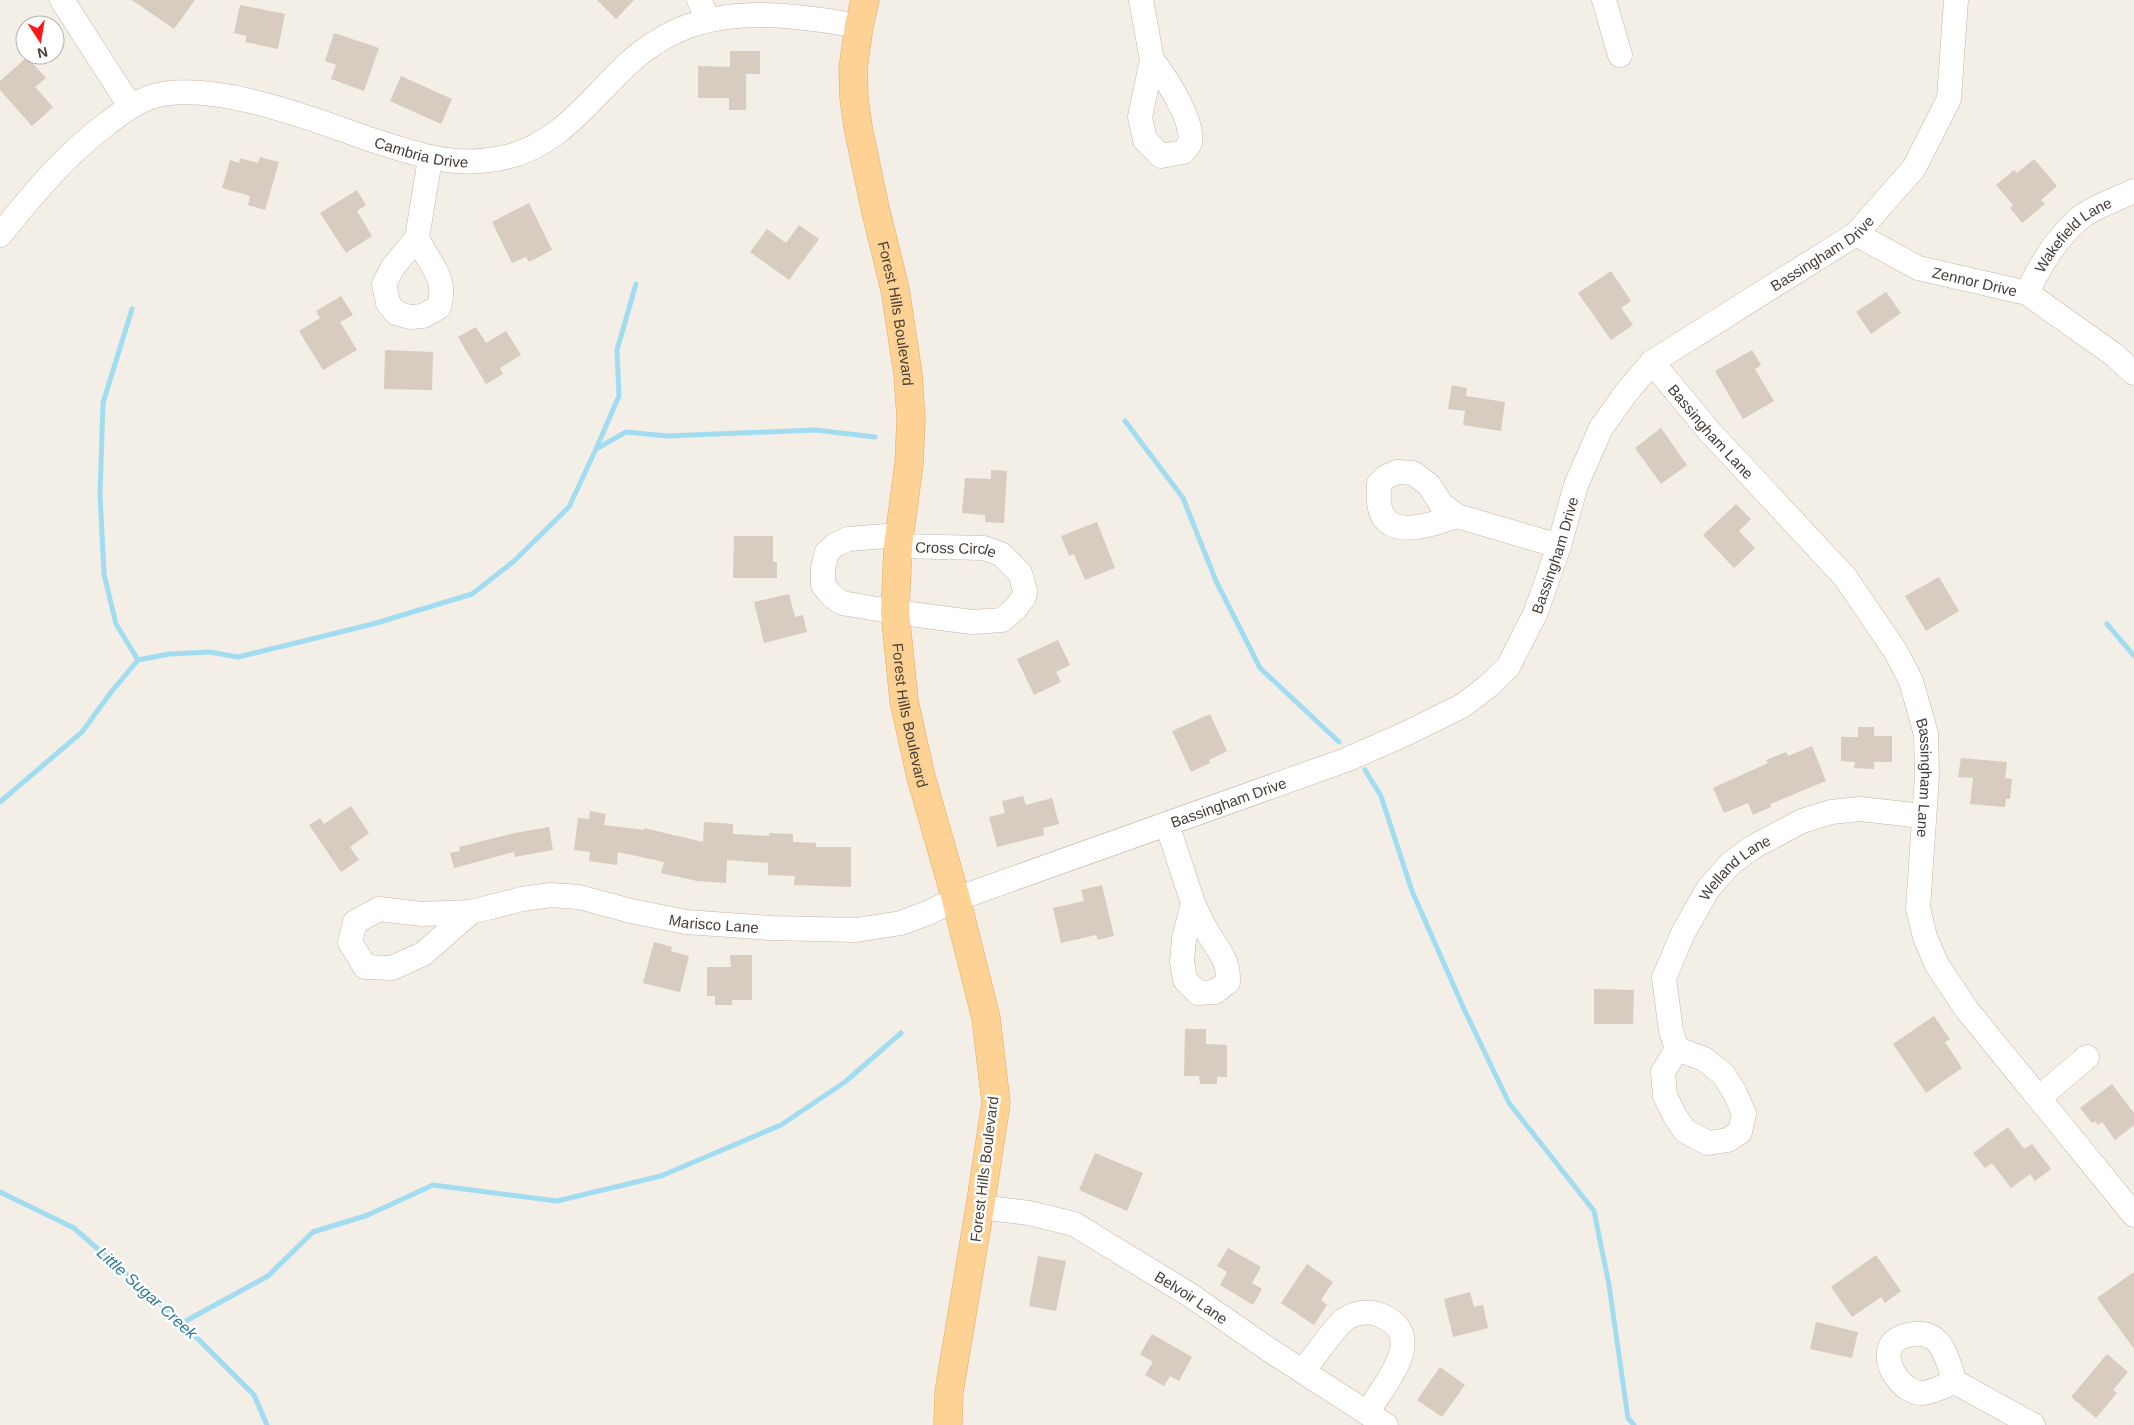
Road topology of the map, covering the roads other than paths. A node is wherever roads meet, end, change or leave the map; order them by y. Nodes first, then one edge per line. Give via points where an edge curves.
1 (62, 0) edge
2 (865, 0) edge
3 (1141, 0) edge
4 (1604, 0) edge
5 (1956, 0) edge
6 (703, 10) edge
7 (859, 26) junction
8 (1620, 55) dead end
9 (1152, 60) dead end
10 (130, 106) junction
11 (430, 159) junction
12 (2134, 191) edge
13 (0, 234) edge
14 (1856, 234) junction
15 (417, 238) dead end
16 (2027, 294) junction
17 (1652, 362) junction
18 (2134, 373) edge
19 (1457, 516) dead end
20 (899, 540) junction
21 (1559, 546) junction
22 (895, 612) junction
23 (1923, 816) junction
24 (1167, 824) junction
25 (956, 899) junction
26 (1193, 903) dead end
27 (471, 912) dead end
28 (1677, 1049) dead end
29 (2087, 1057) dead end
30 (2040, 1097) junction
31 (980, 1207) junction
32 (2134, 1215) edge
33 (1303, 1371) junction
34 (1955, 1382) dead end
35 (1376, 1419) edge
36 (948, 1425) edge
37 (2033, 1425) edge

1 - 10 street
2 - 7 main road, Forest Hills Boulevard
3 - 9 street
4 - 8 street
5 - 14 street, Bassingham Drive via 1950,99 1914,168
6 - 7 street, Cambria Drive via 807,17
6 - 11 street, Cambria Drive via 635,57 564,129 537,146 506,157 469,162
7 - 20 main road, Forest Hills Boulevard via 853,69 858,127 895,289 908,374 909,464
10 - 11 street, Cambria Drive via 154,96 179,92 215,95 324,123
10 - 13 street, Cambria Drive via 80,146 38,187
11 - 15 street
12 - 16 street, Wakefield Lane via 2083,216 2069,229 2045,257
14 - 16 street, Zennor Drive via 1918,268
14 - 17 street, Bassingham Drive
16 - 18 street, Zennor Drive via 2113,354
17 - 21 street, Bassingham Drive via 1601,428 1576,486
17 - 23 street, Bassingham Lane via 1709,430 1845,577 1896,652 1911,681 1926,734 1928,776
19 - 21 street
20 - 22 main road, Forest Hills Boulevard
20 - 22 street via 848,539 827,552 823,568 823,586 842,603
20 - 22 street, Cross Circle via 984,548 1001,554 1020,573 1024,596 1002,620 972,622
21 - 24 street, Bassingham Drive via 1536,612 1508,666 1487,688 1462,706 1346,760
22 - 25 main road, Forest Hills Boulevard via 904,701 921,777
23 - 28 street, Welland Lane via 1860,809 1831,812 1802,821 1753,847 1730,864 1708,889 1683,933 1664,978 1671,1031
23 - 30 street, Bassingham Lane via 1918,908 1925,937 1937,965 1967,1010
24 - 25 street, Bassingham Drive
24 - 26 street
25 - 27 street, Marisco Lane via 901,923 856,930 686,922 579,897 550,895
25 - 31 main road, Forest Hills Boulevard via 986,1018 996,1102
29 - 30 street
30 - 32 street, Bassingham Lane
31 - 33 street, Belvoir Lane via 1029,1213 1074,1224
31 - 36 main road, Forest Hills Boulevard via 949,1392
33 - 35 street, Belvoir Lane
33 - 35 street via 1344,1320 1361,1312 1378,1314 1390,1320 1400,1330 1404,1342 1402,1356
34 - 37 street

